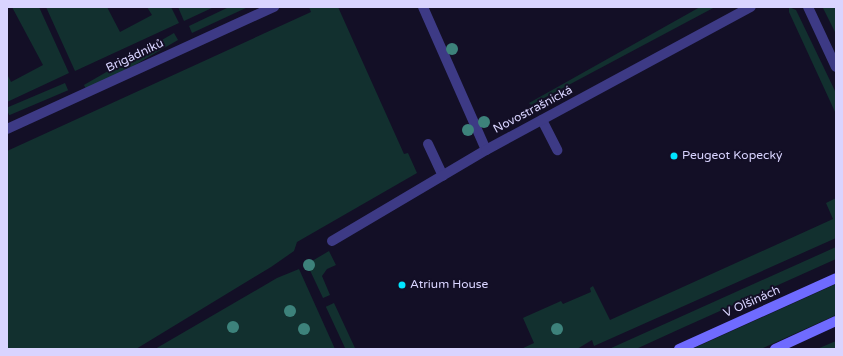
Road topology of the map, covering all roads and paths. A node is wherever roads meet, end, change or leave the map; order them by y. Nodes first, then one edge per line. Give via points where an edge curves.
1 (274, 7) edge
2 (423, 7) edge
3 (751, 7) edge
4 (808, 7) edge
5 (836, 67) edge
6 (542, 120) junction
7 (7, 129) edge
8 (428, 144) dead end
9 (486, 150) junction
10 (557, 150) dead end
11 (443, 176) junction
12 (332, 241) dead end
13 (836, 278) edge
14 (836, 321) edge
15 (679, 349) edge
16 (775, 349) edge

1 - 7 street, Brigádníků
2 - 9 street
3 - 6 street, Novostrašnická
4 - 5 street
6 - 9 street, Novostrašnická
6 - 10 street
8 - 11 street
9 - 11 street, Novostrašnická
11 - 12 street, Novostrašnická
13 - 15 main road, V Olšinách
14 - 16 main road

